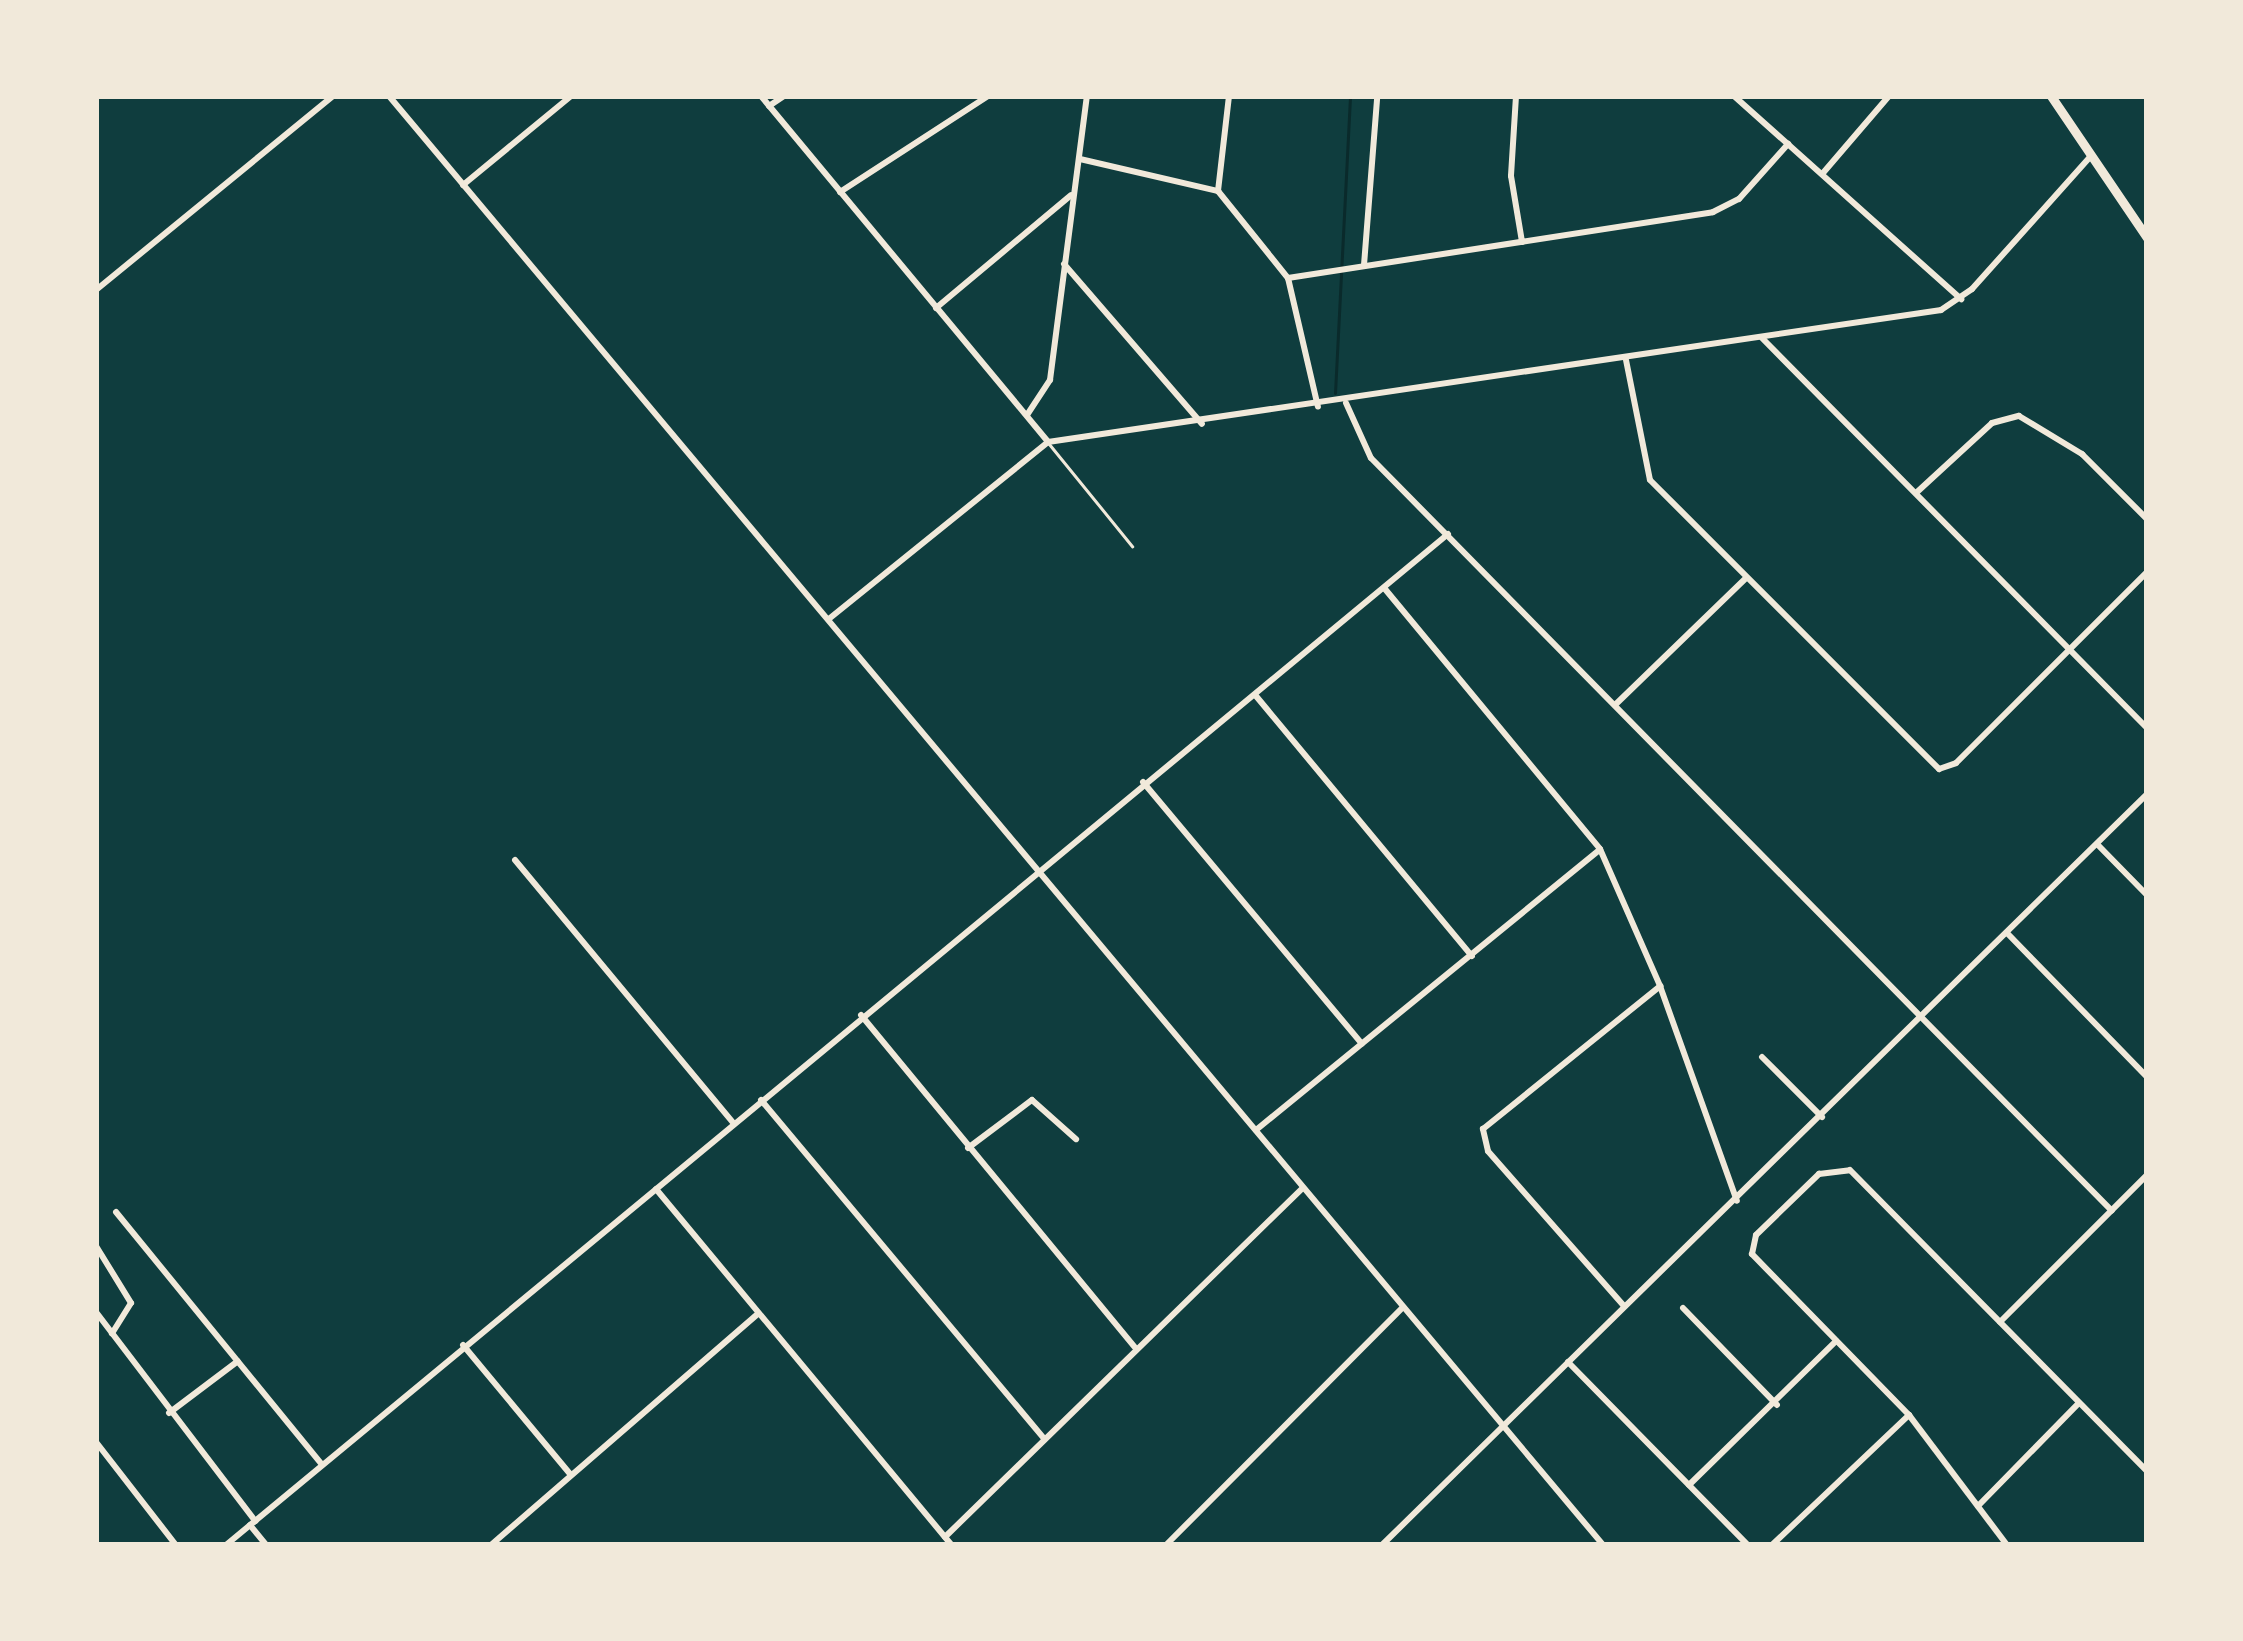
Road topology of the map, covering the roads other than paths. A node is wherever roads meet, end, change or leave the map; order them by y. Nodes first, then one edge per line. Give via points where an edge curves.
1 (333, 96) edge
2 (389, 96) edge
3 (571, 96) edge
4 (761, 96) edge
5 (784, 96) edge
6 (988, 96) edge
7 (1087, 96) edge
8 (1229, 96) edge
9 (1516, 96) edge
10 (1735, 96) edge
11 (1888, 96) edge
12 (2051, 96) edge
13 (1377, 98) edge
14 (769, 106) junction
15 (1788, 143) junction
16 (2091, 156) junction
17 (1080, 159) junction
18 (1823, 173) junction
19 (463, 185) junction
20 (1218, 191) junction
21 (840, 192) junction
22 (1074, 192) junction
23 (2147, 238) edge
24 (1522, 242) junction
25 (1064, 264) junction
26 (1364, 265) junction
27 (1288, 278) junction
28 (96, 290) edge
29 (1961, 299) junction
30 (936, 308) junction
31 (1762, 338) junction
32 (1626, 360) junction
33 (1346, 403) junction
34 (1318, 407) junction
35 (1027, 415) junction
36 (1202, 424) junction
37 (1048, 442) junction
38 (1916, 493) junction
39 (2147, 519) edge
40 (1448, 534) junction
41 (1132, 546) dead end
42 (2147, 572) edge
43 (1745, 579) junction
44 (1385, 589) junction
45 (830, 618) junction
46 (2070, 652) junction
47 (1256, 696) junction
48 (1616, 704) junction
49 (2147, 728) edge
50 (1143, 782) junction
51 (2147, 794) edge
52 (2097, 844) junction
53 (1600, 849) junction
54 (515, 860) dead end
55 (1039, 868) junction
56 (2147, 895) edge
57 (2008, 934) junction
58 (1472, 956) junction
59 (1660, 986) junction
60 (861, 1016) junction
61 (1922, 1017) junction
62 (1361, 1044) junction
63 (1762, 1057) dead end
64 (2147, 1077) edge
65 (760, 1099) junction
66 (1822, 1117) junction
67 (733, 1123) junction
68 (1256, 1130) junction
69 (1076, 1139) dead end
70 (968, 1148) junction
71 (2147, 1175) edge
72 (1303, 1188) junction
73 (656, 1189) junction
74 (1737, 1201) junction
75 (2112, 1211) junction
76 (116, 1212) dead end
77 (96, 1246) edge
78 (1624, 1306) junction
79 (1402, 1308) junction
80 (1683, 1308) dead end
81 (96, 1312) edge
82 (758, 1314) junction
83 (2000, 1322) junction
84 (112, 1334) junction
85 (1836, 1341) junction
86 (463, 1345) junction
87 (1135, 1347) junction
88 (238, 1361) junction
89 (1568, 1362) junction
90 (2079, 1403) junction
91 (1778, 1405) junction
92 (169, 1413) junction
93 (1909, 1415) junction
94 (1500, 1427) junction
95 (1043, 1439) junction
96 (96, 1442) edge
97 (321, 1463) junction
98 (2147, 1471) edge
99 (570, 1474) junction
100 (1688, 1485) junction
101 (1978, 1506) junction
102 (253, 1523) junction
103 (945, 1537) junction
104 (176, 1545) edge
105 (226, 1545) edge
106 (266, 1545) edge
107 (491, 1545) edge
108 (952, 1545) edge
109 (1166, 1545) edge
110 (1382, 1545) edge
111 (1603, 1545) edge
112 (1748, 1545) edge
113 (1772, 1545) edge
114 (2006, 1545) edge

1 - 28 street
2 - 19 street
3 - 19 street
4 - 14 street
5 - 14 street
6 - 21 street
7 - 17 street
8 - 20 street
9 - 24 street via 1511,176
10 - 15 street
11 - 18 street
12 - 16 highway
13 - 26 street
14 - 21 street
15 - 18 street
15 - 24 street via 1726,208
16 - 23 highway
16 - 29 street
17 - 20 street
17 - 22 street
18 - 29 street
19 - 45 street
20 - 27 street
21 - 30 street
22 - 25 street
22 - 30 street
24 - 26 street
25 - 35 street via 1048,388
25 - 36 street
26 - 27 street
27 - 34 street
29 - 31 street via 1922,316
30 - 35 street
31 - 32 street
31 - 38 street
32 - 33 street
32 - 43 street via 1645,472
33 - 34 street
33 - 40 street via 1371,458
34 - 36 street
35 - 37 street
36 - 37 street
37 - 41 lane
37 - 45 street
38 - 39 street via 1992,423 2020,416 2081,454
38 - 46 street
40 - 44 street
40 - 48 street
42 - 46 street
43 - 46 street via 1939,769 1956,763
43 - 48 street
44 - 47 street
44 - 53 street
45 - 55 street
46 - 49 street
47 - 50 street
47 - 58 street
48 - 61 street
50 - 55 street
50 - 62 street
51 - 52 street
52 - 56 street
52 - 57 street
53 - 58 street
53 - 59 street
54 - 67 street
55 - 60 street
55 - 68 street
57 - 61 street
57 - 64 street
58 - 62 street
59 - 74 street
59 - 78 street via 1483,1130 1488,1151
60 - 65 street
60 - 70 street
61 - 66 street
61 - 75 street
62 - 68 street
63 - 66 street
65 - 67 street
65 - 95 street
66 - 74 street
67 - 73 street
68 - 72 street
69 - 70 street via 1032,1100
70 - 87 street
71 - 75 street
72 - 79 street
72 - 87 street
73 - 82 street
73 - 86 street
74 - 78 street
75 - 83 street
76 - 88 street
77 - 84 street via 131,1303
78 - 89 street
79 - 94 street
79 - 109 street
80 - 91 street
81 - 84 street
82 - 99 street
82 - 103 street
83 - 85 street via 1850,1170 1832,1168 1751,1246
83 - 90 street
84 - 92 street
85 - 91 street
85 - 93 street
86 - 97 street
86 - 99 street
87 - 95 street
88 - 92 street
88 - 97 street
89 - 94 street
89 - 100 street
90 - 98 street
90 - 101 street
91 - 100 street
92 - 102 street
93 - 101 street
93 - 113 street
94 - 110 street
94 - 111 street
95 - 103 street
96 - 104 street
97 - 102 street
99 - 107 street
100 - 112 street
101 - 114 street
102 - 105 street
102 - 106 street
103 - 108 street

